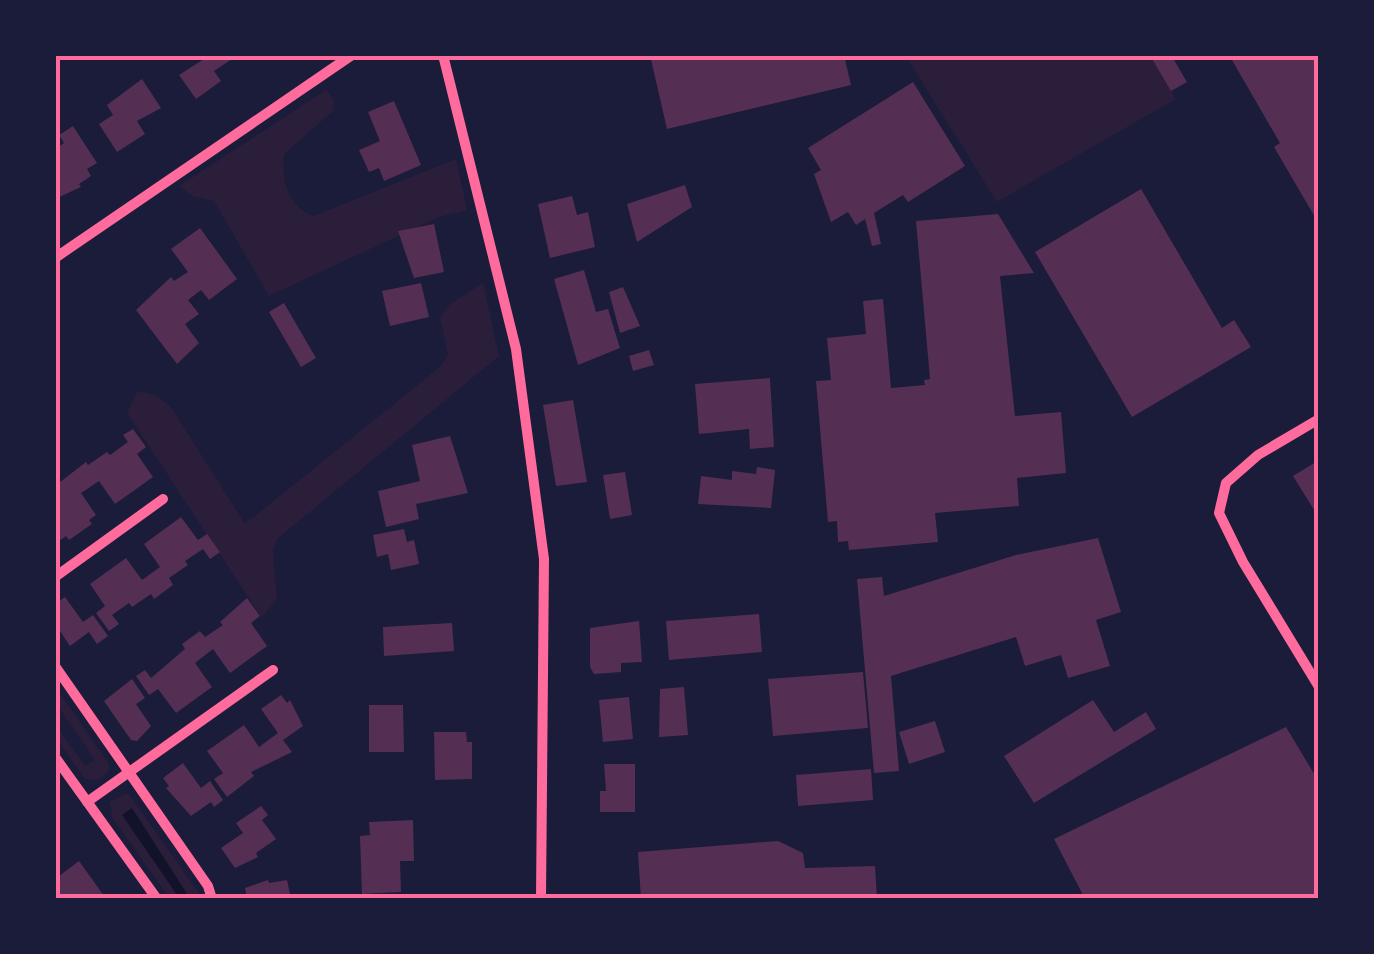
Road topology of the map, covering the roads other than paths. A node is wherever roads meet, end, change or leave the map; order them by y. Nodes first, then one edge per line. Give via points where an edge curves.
1 (352, 55) edge
2 (443, 55) edge
3 (55, 258) edge
4 (1319, 418) edge
5 (163, 500) dead end
6 (55, 577) edge
7 (55, 666) edge
8 (274, 670) dead end
9 (1319, 688) edge
10 (55, 758) edge
11 (128, 772) junction
12 (87, 802) junction
13 (157, 899) edge
14 (212, 899) edge
15 (541, 899) edge

1 - 3 street
2 - 15 street via 516,349 544,559
4 - 9 street via 1226,483 1219,513
5 - 6 street
7 - 11 street
8 - 11 street
10 - 12 street
11 - 12 street
11 - 14 street
12 - 13 street

